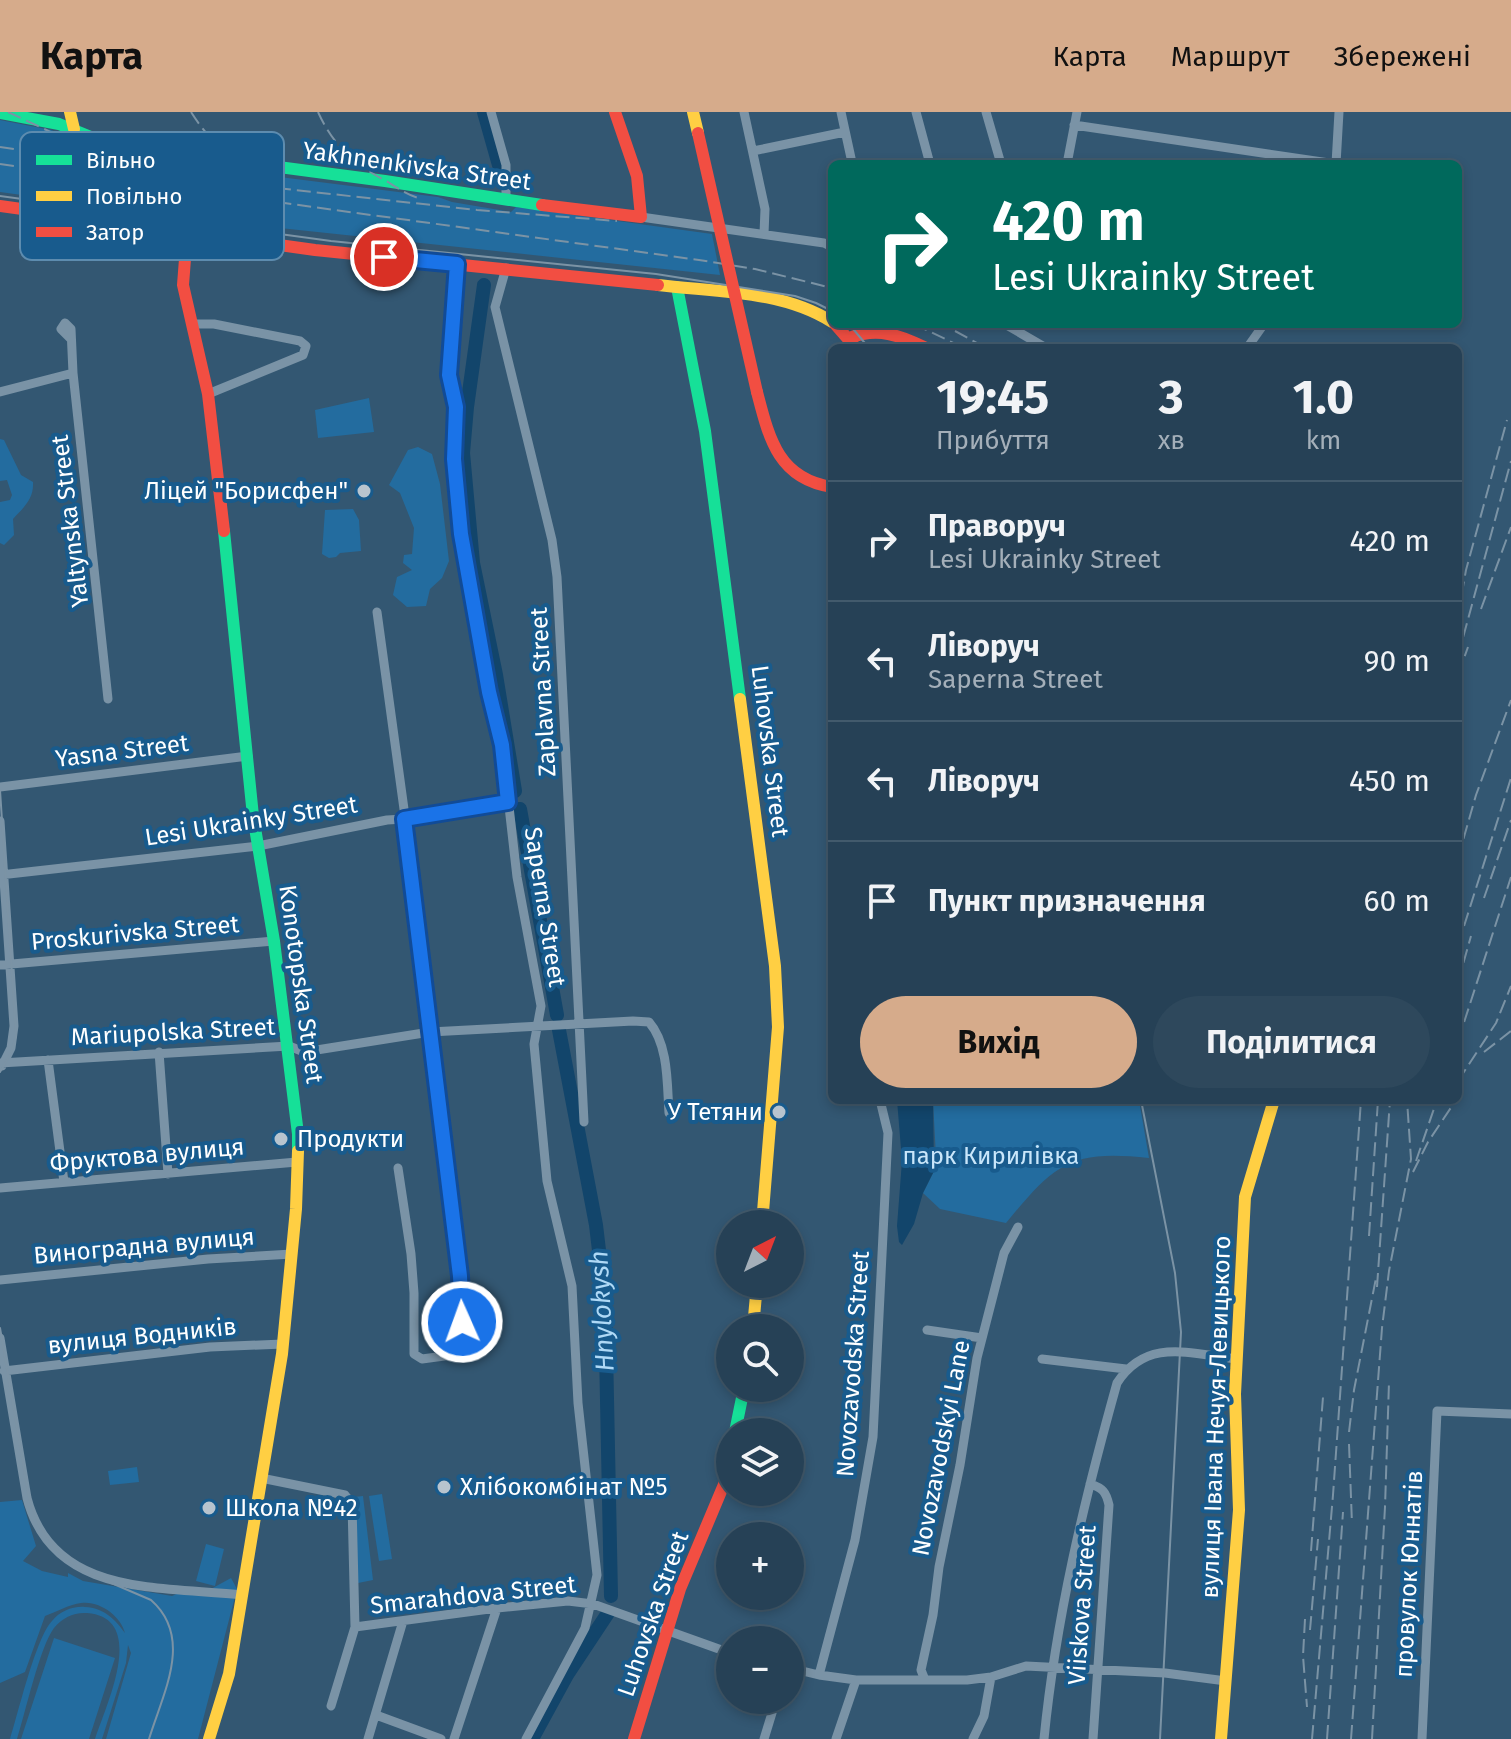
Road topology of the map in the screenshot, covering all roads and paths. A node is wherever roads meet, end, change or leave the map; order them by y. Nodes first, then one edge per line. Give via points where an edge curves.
1 (70, 112) edge
2 (491, 112) edge
3 (615, 112) edge
4 (693, 112) edge
5 (744, 112) edge
6 (841, 112) edge
7 (916, 112) edge
8 (986, 112) edge
9 (1077, 112) edge
10 (1339, 112) edge
11 (0, 113) edge
12 (1074, 125) junction
13 (74, 129) junction
14 (81, 132) edge
15 (845, 132) junction
16 (753, 151) junction
17 (851, 158) dead end
18 (929, 160) edge
19 (1000, 160) edge
20 (1068, 160) edge
21 (1309, 160) edge
22 (1336, 160) edge
23 (284, 168) edge
24 (506, 200) junction
25 (0, 206) edge
26 (20, 209) edge
27 (641, 217) junction
28 (764, 234) junction
29 (828, 243) edge
30 (284, 245) edge
31 (184, 260) edge
32 (457, 264) junction
33 (506, 268) junction
34 (677, 287) junction
35 (828, 320) edge
36 (193, 324) junction
37 (838, 328) edge
38 (1012, 328) edge
39 (70, 338) dead end
40 (853, 343) edge
41 (916, 344) edge
42 (1039, 344) edge
43 (73, 373) junction
44 (0, 392) edge
45 (208, 394) junction
46 (828, 486) edge
47 (377, 612) dead end
48 (108, 699) dead end
49 (248, 756) junction
50 (0, 787) edge
51 (508, 802) junction
52 (404, 819) junction
53 (0, 821) edge
54 (258, 846) junction
55 (2, 875) edge
56 (274, 941) junction
57 (5, 964) edge
58 (578, 1024) junction
59 (537, 1025) junction
60 (430, 1032) junction
61 (289, 1046) junction
62 (159, 1052) junction
63 (48, 1060) junction
64 (1, 1065) edge
65 (881, 1104) edge
66 (1273, 1104) edge
67 (669, 1113) dead end
68 (584, 1122) dead end
69 (297, 1162) junction
70 (398, 1168) dead end
71 (168, 1174) junction
72 (64, 1182) junction
73 (0, 1188) edge
74 (763, 1210) edge
75 (1018, 1227) dead end
76 (292, 1254) junction
77 (0, 1280) edge
78 (927, 1330) dead end
79 (0, 1338) edge
80 (982, 1338) junction
81 (283, 1344) junction
82 (1042, 1359) dead end
83 (1237, 1359) junction
84 (1126, 1369) junction
85 (5, 1371) junction
86 (1511, 1414) edge
87 (261, 1478) junction
88 (1090, 1484) junction
89 (716, 1503) edge
90 (243, 1595) junction
91 (593, 1604) junction
92 (497, 1608) junction
93 (403, 1621) junction
94 (355, 1627) junction
95 (668, 1631) junction
96 (716, 1648) edge
97 (1051, 1667) junction
98 (1099, 1670) junction
99 (804, 1671) edge
100 (819, 1675) junction
101 (991, 1677) junction
102 (856, 1680) junction
103 (925, 1680) junction
104 (1226, 1681) junction
105 (331, 1706) dead end
106 (772, 1714) edge
107 (376, 1715) junction
108 (209, 1739) edge
109 (368, 1739) edge
110 (441, 1739) edge
111 (454, 1739) edge
112 (526, 1739) edge
113 (634, 1739) edge
114 (764, 1739) edge
115 (836, 1739) edge
116 (973, 1739) edge
117 (1044, 1739) edge
118 (1093, 1739) edge
119 (1221, 1739) edge
120 (1422, 1739) edge

1 - 13 street
2 - 24 street via 506,165
3 - 27 street via 641,182
4 - 46 street, bridge via 772,441 788,469 804,481
5 - 16 street
6 - 15 street
7 - 18 street
8 - 19 street
9 - 12 street
10 - 22 street
11 - 13 street, Yakhnenkivska Street
12 - 20 street
12 - 21 street
13 - 14 street, Yakhnenkivska Street
15 - 16 street
15 - 17 street
16 - 28 street via 765,209
23 - 24 street, Yakhnenkivska Street
24 - 27 street, Yakhnenkivska Street
25 - 26 street
27 - 28 street, Yakhnenkivska Street
28 - 29 street, Yakhnenkivska Street
30 - 32 street
31 - 36 street, Konotopska Street
32 - 33 street
32 - 51 street, Saperna Street via 449,375 456,407 454,459 461,534
33 - 34 street
33 - 58 street, Zaplavna Street via 495,307 557,577
34 - 35 street via 800,306
34 - 74 street, Luhovska Street via 705,431 775,966 778,1027
36 - 45 street, Konotopska Street
36 - 45 street via 214,324 306,346 303,355
37 - 40 street
38 - 42 street
39 - 43 street, Yaltynska Street
40 - 41 street via 868,330 881,330
43 - 44 street
43 - 48 street, Yaltynska Street
45 - 49 street, Konotopska Street
47 - 52 street
49 - 50 street, Yasna Street
49 - 54 street, Konotopska Street
51 - 52 street, Lesi Ukrainky Street
51 - 59 street, Saperna Street via 541,1006
52 - 54 street, Lesi Ukrainky Street
52 - 60 street
53 - 55 street
54 - 55 street, Lesi Ukrainky Street
54 - 56 street, Konotopska Street
55 - 57 street
56 - 57 street, Proskurivska Street
56 - 61 street, Konotopska Street
57 - 64 street via 14,1036
58 - 59 street, Mariupolska Street
58 - 67 street, Mariupolska Street via 649,1022 659,1038
58 - 68 street, Zaplavna Street
59 - 60 street, Mariupolska Street
59 - 91 street, Saperna Street via 534,1044 547,1181 572,1286 578,1403 597,1575
60 - 61 street, Mariupolska Street via 304,1052
60 - 70 street via 460,1276 462,1351 456,1355 422,1359 414,1354 411,1254
61 - 62 street, Mariupolska Street
61 - 69 street, Konotopska Street
62 - 63 street, Mariupolska Street
62 - 71 street
63 - 64 street, Mariupolska Street
63 - 72 street
65 - 100 street, Novozavodska Street via 888,1133 873,1437 855,1540
66 - 83 street, вулиця Івана Нечуя-Левицького via 1245,1197
69 - 71 street, Фруктова вулиця
69 - 76 street, Konotopska Street
71 - 72 street, Фруктова вулиця
72 - 73 street, Фруктова вулиця
75 - 80 street, Novozavodskyi Lane via 1004,1253
76 - 77 street, Виноградна вулиця
76 - 81 street, Konotopska Street
78 - 80 street
79 - 85 street
80 - 103 street, Novozavodskyi Lane via 921,1670
81 - 85 street, вулиця Водників via 210,1347
81 - 87 street, Konotopska Street
82 - 84 street
83 - 84 street via 1153,1352
83 - 104 street, вулиця Івана Нечуя-Левицького via 1239,1510
84 - 88 street via 1117,1383
85 - 90 street via 27,1498 46,1541 63,1558 99,1577
86 - 120 street, провулок Юннатів via 1437,1411
87 - 90 street, Konotopska Street
87 - 94 street via 351,1500
88 - 97 street
88 - 98 street, Viiskova Street via 1107,1494 1109,1505
89 - 95 street, Luhovska Street
90 - 108 street, Konotopska Street via 229,1674
91 - 92 street, Smarahdova Street via 568,1601
91 - 95 street, Smarahdova Street
91 - 112 street, Saperna Street
92 - 93 street, Smarahdova Street
92 - 111 street
93 - 94 street, Smarahdova Street
93 - 107 street
94 - 105 street
95 - 96 street, Smarahdova Street
95 - 113 street, Luhovska Street
97 - 98 street
97 - 101 street via 1026,1666
97 - 117 street
98 - 104 street
98 - 118 street, Viiskova Street
99 - 100 street
100 - 102 street
101 - 103 street
101 - 116 street via 984,1716
102 - 103 street
102 - 115 street
104 - 119 street, вулиця Івана Нечуя-Левицького
106 - 114 street
107 - 109 street
107 - 110 street

